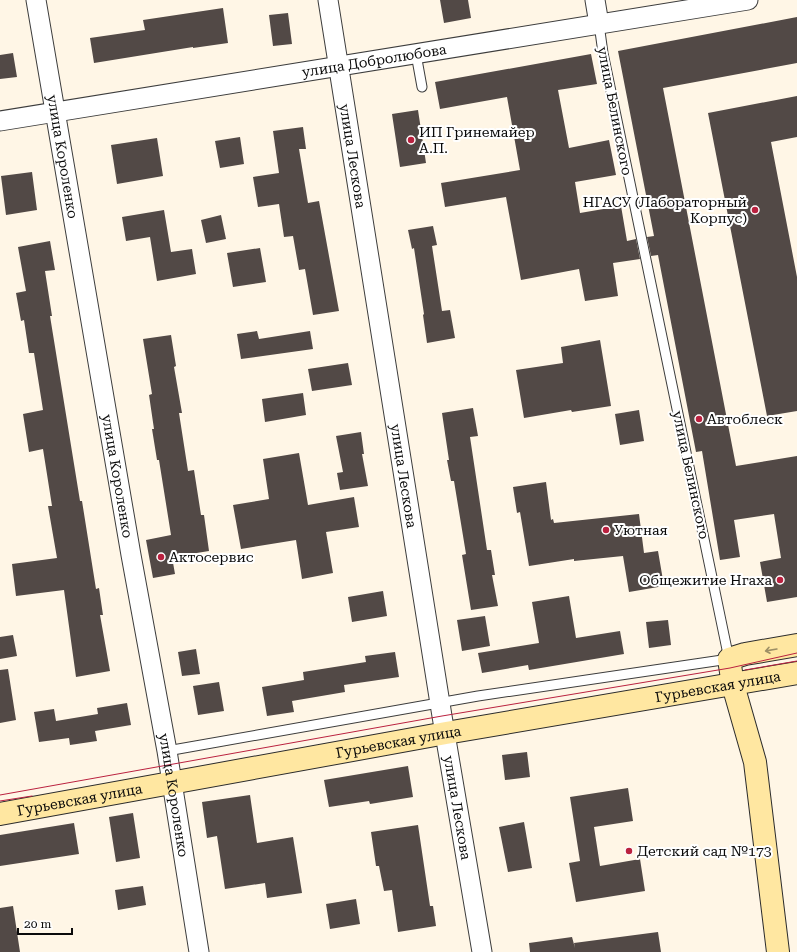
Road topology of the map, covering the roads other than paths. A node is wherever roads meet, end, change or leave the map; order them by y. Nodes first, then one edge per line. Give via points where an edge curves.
1 (36, 0) edge
2 (328, 0) edge
3 (595, 0) edge
4 (748, 0) edge
5 (599, 24) junction
6 (416, 54) junction
7 (339, 66) junction
8 (422, 88) dead end
9 (55, 112) junction
10 (0, 121) edge
11 (797, 645) edge
12 (729, 658) junction
13 (797, 673) edge
14 (733, 685) junction
15 (440, 702) junction
16 (446, 733) junction
17 (167, 751) junction
18 (172, 784) junction
19 (0, 814) edge
20 (199, 952) edge
21 (482, 952) edge
22 (778, 952) edge

1 - 9 street, улица Короленко
2 - 7 street, улица Лескова
3 - 5 street, улица Белинского
4 - 5 street, улица Добролюбова
5 - 6 street, улица Добролюбова
5 - 12 lane, улица Белинского
6 - 7 street, улица Добролюбова
6 - 8 lane
7 - 9 street, улица Добролюбова
7 - 15 street, улица Лескова
9 - 10 street, улица Добролюбова
9 - 17 street, улица Короленко via 129,547
11 -> 12 street, Гурьевская улица
12 - 14 street, улица Белинского
12 - 15 lane
13 - 14 street, Гурьевская улица
14 - 16 street, Гурьевская улица
14 - 22 street, улица Белинского via 755,762
15 - 16 street, улица Лескова
15 - 17 lane
16 - 18 street, Гурьевская улица
16 - 21 street, улица Лескова
17 - 18 street, улица Короленко
18 - 19 street, Гурьевская улица
18 - 20 street, улица Короленко

